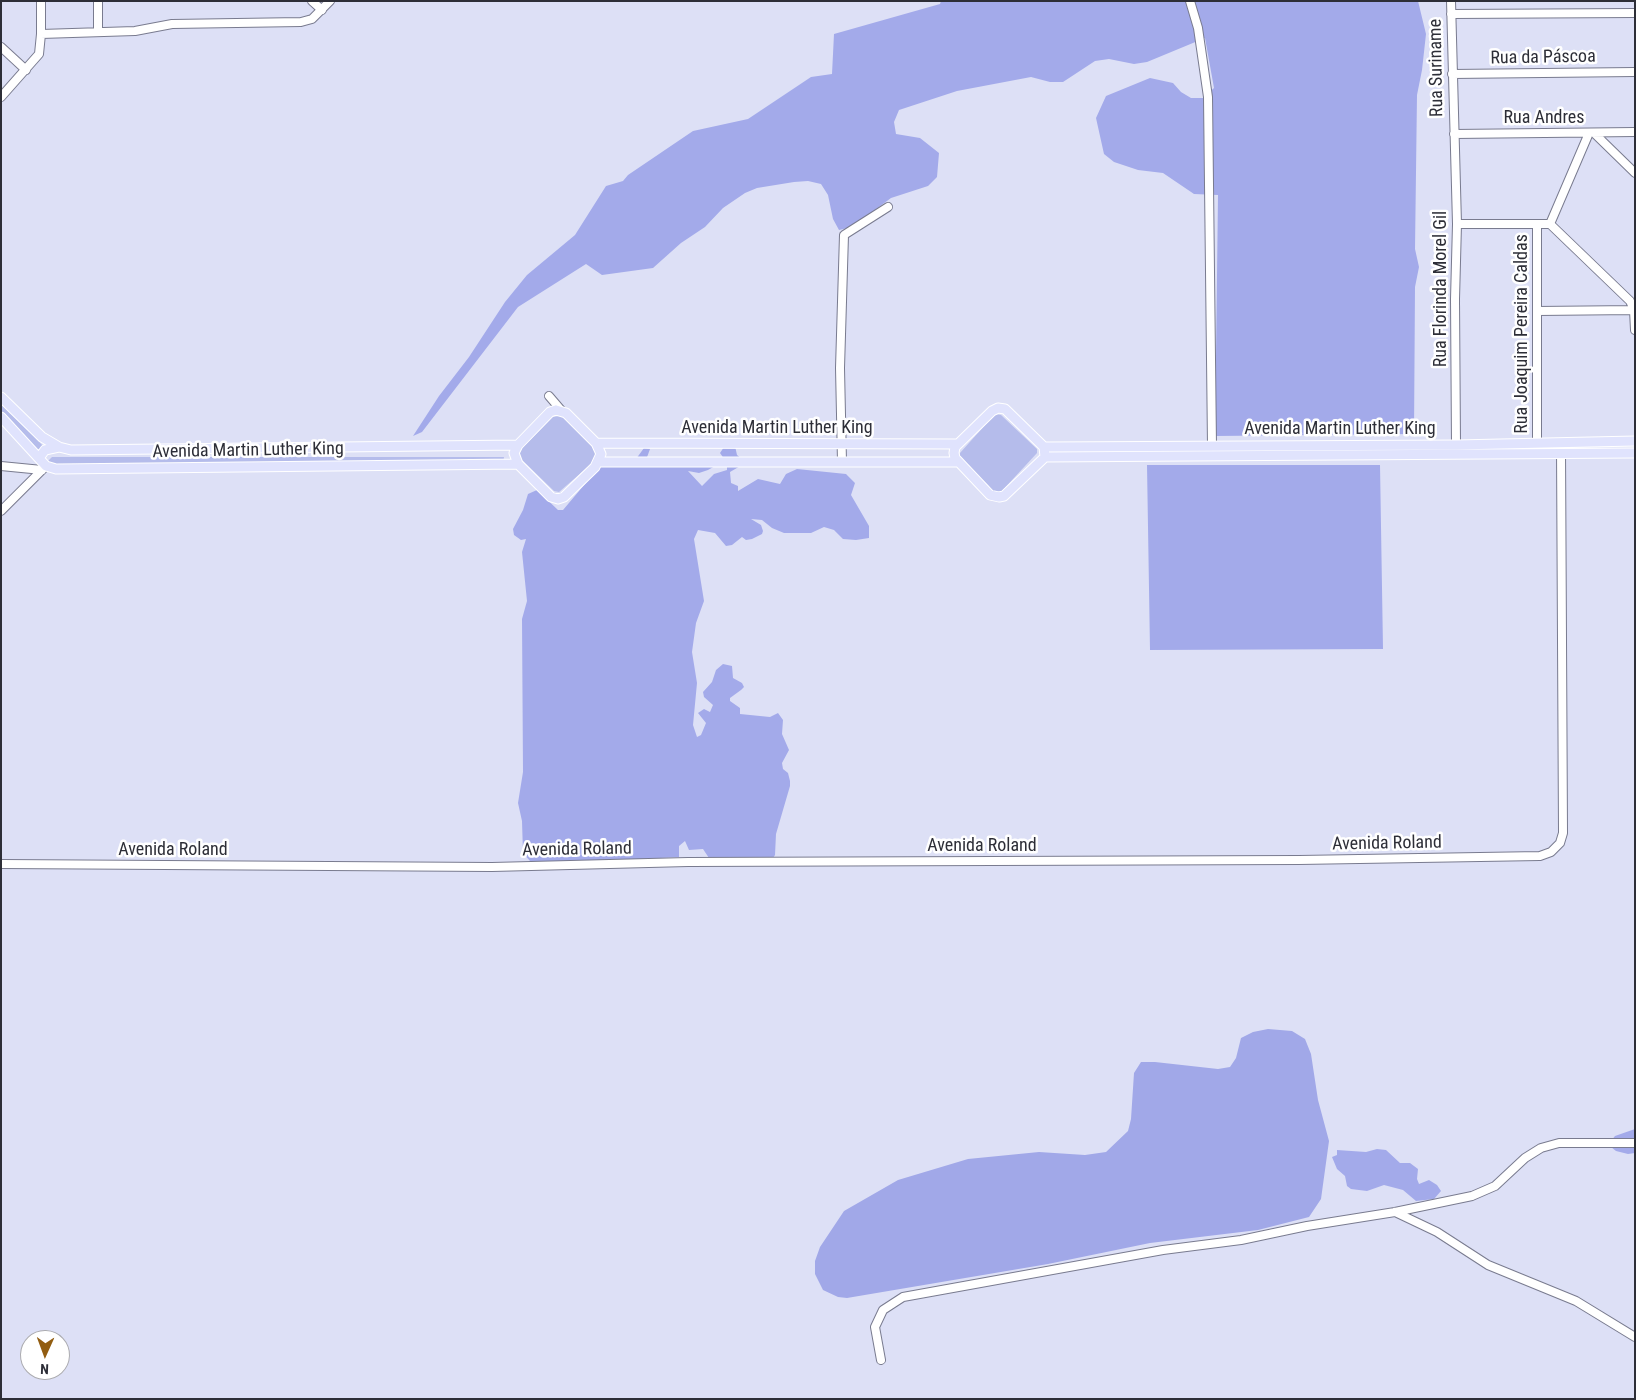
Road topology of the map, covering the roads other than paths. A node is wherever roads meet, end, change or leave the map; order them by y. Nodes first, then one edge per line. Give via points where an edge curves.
1 (41, 1) edge
2 (98, 1) edge
3 (312, 1) edge
4 (330, 1) edge
5 (1190, 1) edge
6 (1451, 1) edge
7 (322, 10) junction
8 (1635, 13) edge
9 (1451, 14) junction
10 (98, 32) junction
11 (41, 34) junction
12 (1, 47) edge
13 (26, 70) junction
14 (1635, 72) edge
15 (1452, 74) junction
16 (1, 97) edge
17 (1635, 132) edge
18 (1592, 133) junction
19 (1454, 134) junction
20 (1635, 173) edge
21 (888, 208) dead end
22 (1457, 224) junction
23 (1537, 224) junction
24 (1550, 224) junction
25 (1634, 310) edge
26 (1537, 311) junction
27 (1635, 330) edge
28 (549, 396) dead end
29 (1, 397) edge
30 (561, 410) junction
31 (1, 417) edge
32 (1635, 442) edge
33 (596, 443) junction
34 (718, 444) junction
35 (841, 444) junction
36 (957, 444) junction
37 (1537, 444) junction
38 (1561, 444) junction
39 (518, 445) junction
40 (1456, 445) junction
41 (1212, 446) junction
42 (59, 447) junction
43 (1044, 447) junction
44 (1635, 453) edge
45 (1561, 454) junction
46 (1045, 457) junction
47 (39, 458) junction
48 (599, 462) junction
49 (718, 462) junction
50 (842, 462) junction
51 (958, 462) junction
52 (518, 464) junction
53 (1, 466) edge
54 (44, 468) junction
55 (1, 511) edge
56 (1, 864) edge
57 (1635, 1143) edge
58 (1395, 1212) junction
59 (1635, 1337) edge
60 (881, 1360) dead end

1 - 11 street
2 - 10 street
3 - 7 street
4 - 7 street
5 - 41 street via 1198,28 1208,97
6 - 9 street, Rua Suriname
7 - 10 street via 312,19 301,22 172,24 136,31
8 - 9 street
9 - 15 street, Rua Suriname
10 - 11 street
11 - 13 street via 39,54
12 - 13 street
13 - 16 street
14 - 15 street, Rua da Páscoa
15 - 19 street, Rua Suriname
17 - 18 street, Rua Andres
18 - 19 street, Rua Andres
18 - 20 street
18 - 24 street
19 - 22 street, Rua Florinda Morel Gil
21 - 35 street via 844,235
22 - 23 street
22 - 40 street, Rua Florinda Morel Gil
23 - 24 street
23 - 26 street, Rua Joaquim Pereira Caldas
24 - 25 street via 1630,301
25 - 26 street
25 - 27 street
26 - 37 street, Rua Joaquim Pereira Caldas
28 - 30 street
29 - 42 main road, Avenida Martin Luther King via 42,437
30 - 33 main road
30 - 39 main road via 550,412
31 - 47 main road
32 - 38 main road, Avenida Martin Luther King
33 - 34 main road, Avenida Martin Luther King
33 - 48 main road via 601,454
34 - 35 main road, Avenida Martin Luther King
34 - 49 main road
35 - 36 main road, Avenida Martin Luther King
35 - 50 street
36 - 43 main road via 998,408 1005,409
36 - 51 main road via 954,453
37 - 38 main road, Avenida Martin Luther King
37 - 40 main road, Avenida Martin Luther King
38 - 45 street, Avenida Roland
39 - 42 main road, Avenida Martin Luther King via 94,450
39 - 52 main road via 514,452
40 - 41 main road, Avenida Martin Luther King
41 - 43 main road, Avenida Martin Luther King
42 - 47 main road via 45,450
43 - 46 main road
44 - 45 main road, Avenida Martin Luther King
45 - 46 main road, Avenida Martin Luther King
45 - 56 street, Avenida Roland via 1563,832 1560,843 1552,852 1540,856 698,862 492,867
46 - 51 main road via 1004,496 999,497 990,495
47 - 54 main road
48 - 49 main road, Avenida Martin Luther King
48 - 52 main road via 564,497 558,499 551,497
49 - 50 main road, Avenida Martin Luther King
50 - 51 main road, Avenida Martin Luther King
52 - 54 main road, Avenida Martin Luther King
53 - 54 street
54 - 55 street
57 - 58 street via 1558,1143 1541,1148 1495,1186 1472,1196
58 - 59 street via 1452,1241 1488,1265 1576,1301
58 - 60 street via 904,1297 883,1310 875,1327

